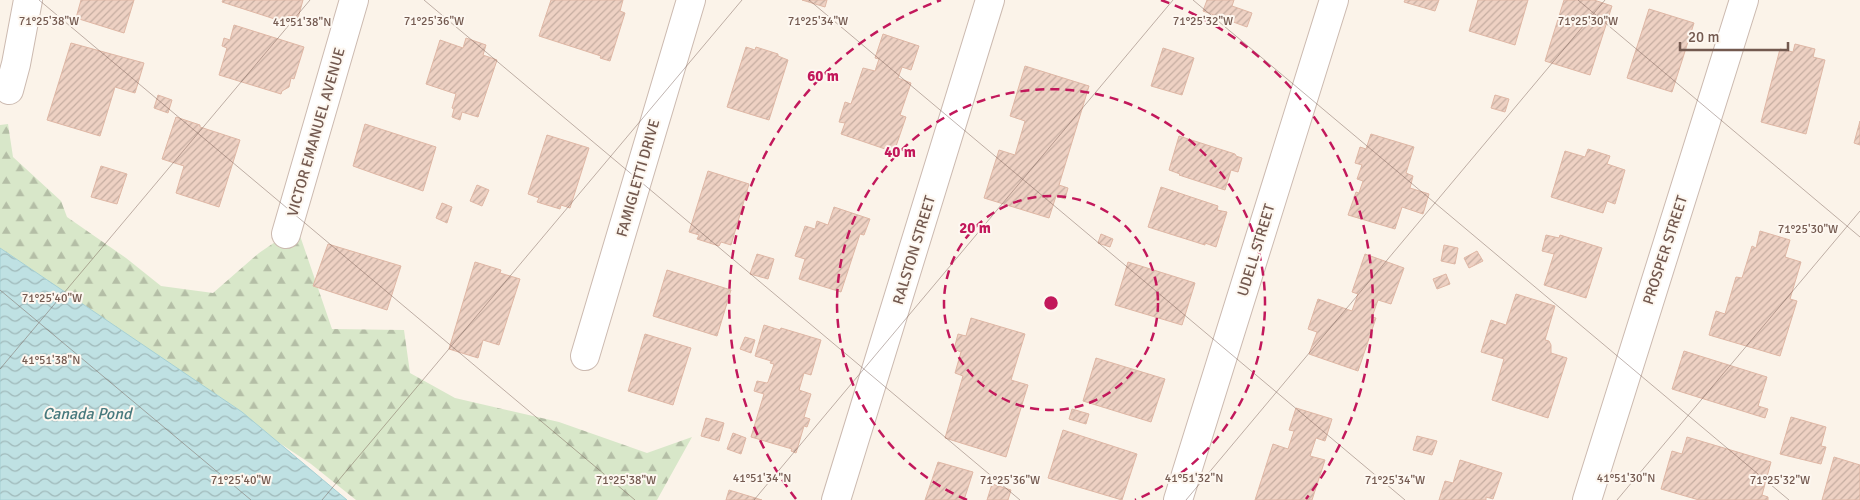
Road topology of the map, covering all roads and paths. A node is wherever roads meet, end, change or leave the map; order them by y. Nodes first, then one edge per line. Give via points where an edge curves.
1 (28, 0) edge
2 (354, 0) edge
3 (691, 0) edge
4 (990, 0) edge
5 (1334, 0) edge
6 (1744, 0) edge
7 (8, 90) dead end
8 (286, 234) dead end
9 (585, 356) dead end
10 (836, 500) edge
11 (1178, 500) edge
12 (1587, 500) edge

1 - 7 street
2 - 8 street, VICTOR EMANUEL AVENUE
3 - 9 street, FAMIGLETTI DRIVE
4 - 10 street, RALSTON STREET
5 - 11 street, UDELL STREET
6 - 12 street, PROSPER STREET

